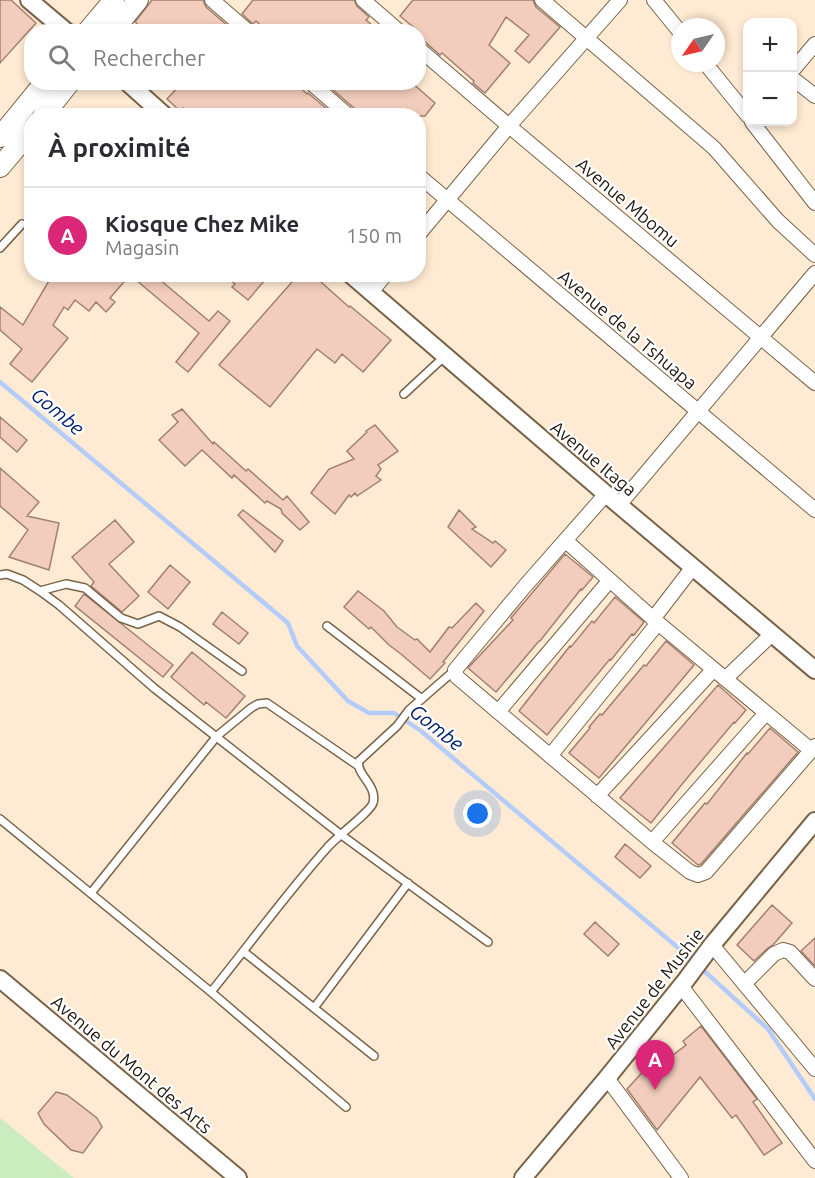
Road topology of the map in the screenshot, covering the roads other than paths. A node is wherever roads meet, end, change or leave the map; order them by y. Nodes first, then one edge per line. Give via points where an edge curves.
1 (29, 0) edge
2 (114, 0) edge
3 (138, 0) edge
4 (212, 0) edge
5 (363, 0) edge
6 (542, 0) edge
7 (620, 0) edge
8 (654, 0) edge
9 (671, 21) edge
10 (58, 24) edge
11 (94, 24) edge
12 (118, 24) edge
13 (240, 24) edge
14 (391, 24) edge
15 (587, 38) junction
16 (815, 44) edge
17 (426, 55) edge
18 (797, 65) edge
19 (712, 72) edge
20 (797, 82) edge
21 (38, 90) edge
22 (64, 90) edge
23 (136, 90) edge
24 (319, 90) edge
25 (815, 96) edge
26 (49, 108) edge
27 (156, 108) edge
28 (340, 108) edge
29 (743, 111) edge
30 (509, 126) junction
31 (755, 126) edge
32 (0, 136) edge
33 (24, 138) edge
34 (0, 167) edge
35 (426, 182) edge
36 (448, 200) junction
37 (815, 204) edge
38 (22, 224) dead end
39 (426, 226) edge
40 (0, 249) edge
41 (815, 255) edge
42 (815, 273) edge
43 (359, 282) edge
44 (379, 282) edge
45 (371, 292) junction
46 (760, 336) junction
47 (445, 356) junction
48 (815, 383) edge
49 (404, 394) dead end
50 (698, 411) junction
51 (606, 494) junction
52 (619, 505) junction
53 (815, 510) edge
54 (566, 541) junction
55 (693, 567) junction
56 (0, 575) edge
57 (610, 580) junction
58 (40, 591) junction
59 (656, 621) junction
60 (327, 626) dead end
61 (772, 633) junction
62 (455, 670) junction
63 (713, 670) junction
64 (815, 670) edge
65 (242, 671) dead end
66 (725, 680) junction
67 (422, 699) junction
68 (498, 712) junction
69 (766, 713) junction
70 (217, 736) junction
71 (813, 748) edge
72 (550, 756) junction
73 (357, 765) junction
74 (597, 796) junction
75 (0, 819) edge
76 (813, 828) edge
77 (340, 834) junction
78 (652, 842) junction
79 (408, 883) junction
80 (91, 893) junction
81 (488, 942) dead end
82 (708, 950) junction
83 (244, 952) junction
84 (0, 979) edge
85 (815, 979) edge
86 (683, 983) junction
87 (744, 984) junction
88 (211, 992) junction
89 (314, 1008) junction
90 (374, 1056) dead end
91 (815, 1069) edge
92 (607, 1078) junction
93 (346, 1107) dead end
94 (815, 1161) edge
95 (238, 1178) edge
96 (523, 1178) edge
97 (681, 1178) edge

1 - 10 street
2 - 11 main road
3 - 12 main road
4 - 13 street
5 - 14 street
6 - 15 street
7 - 15 street
8 - 9 street
15 - 30 street
15 - 41 street via 714,148 778,221
16 - 18 street
17 - 30 street, Avenue Mbomu
19 - 29 street
20 - 25 street
21 - 32 main road
22 - 26 main road
23 - 27 street
24 - 28 street
30 - 36 street
30 - 46 street, Avenue Mbomu
31 - 37 street
33 - 34 main road
35 - 36 street, Avenue de la Tshuapa
36 - 39 street
36 - 50 street, Avenue de la Tshuapa
38 - 40 lane
42 - 46 street
43 - 45 street, Avenue Itaga
44 - 45 street
45 - 47 street, Avenue Itaga
46 - 48 street, Avenue Mbomu
46 - 50 street
47 - 49 lane
47 - 51 street, Avenue Itaga
50 - 52 street
50 - 53 street, Avenue de la Tshuapa
51 - 52 street, Avenue Itaga
51 - 54 street
52 - 55 street, Avenue Itaga
54 - 57 street
54 - 62 street
55 - 59 street
55 - 61 street, Avenue Itaga
56 - 58 lane via 23,580
57 - 59 street
57 - 68 street
58 - 65 lane via 66,584 77,586 85,588 121,618 138,624 159,616
58 - 70 lane
59 - 63 street
59 - 72 street
60 - 67 lane
61 - 64 street, Avenue Itaga
61 - 66 street
62 - 67 lane
62 - 68 street
63 - 66 street
63 - 74 street
66 - 69 street
67 - 73 lane
68 - 72 street
69 - 71 street
69 - 78 street
70 - 73 lane via 251,708 267,703
70 - 77 lane
70 - 80 lane
71 - 78 street via 706,872 690,872
72 - 74 street
73 - 77 lane via 373,790 373,802
74 - 78 street
75 - 80 lane
76 - 82 street, Avenue de Mushie
77 - 79 lane
77 - 83 lane
79 - 81 lane
79 - 89 lane
80 - 88 lane
82 - 86 street, Avenue de Mushie
82 - 87 street
83 - 88 lane
83 - 89 lane
84 - 95 street, Avenue du Mont des Arts
85 - 87 street via 790,952 783,950
86 - 92 street, Avenue de Mushie
86 - 94 street
87 - 91 street
88 - 93 lane
89 - 90 lane
92 - 96 street, Avenue de Mushie
92 - 97 street

